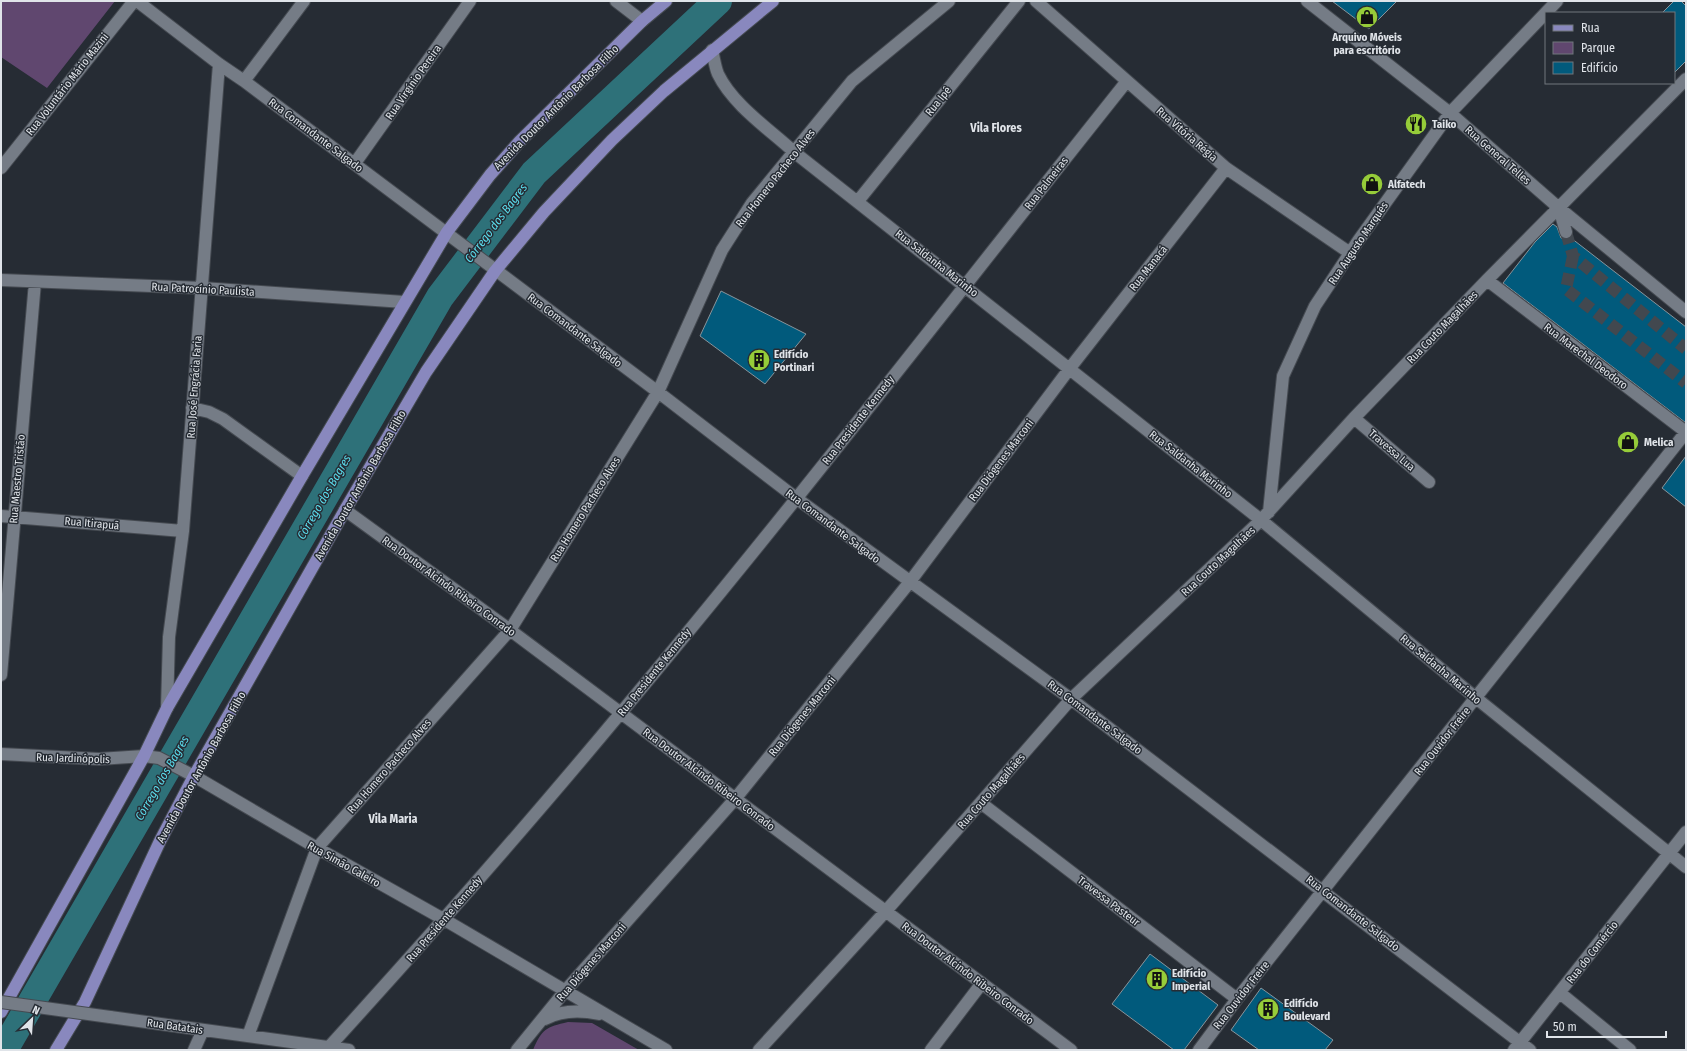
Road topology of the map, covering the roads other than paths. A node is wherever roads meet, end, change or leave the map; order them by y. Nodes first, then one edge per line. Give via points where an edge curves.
1 (134, 1) edge
2 (137, 1) edge
3 (304, 1) edge
4 (470, 1) edge
5 (616, 1) edge
6 (666, 1) edge
7 (773, 1) edge
8 (949, 1) edge
9 (1019, 1) edge
10 (1036, 1) edge
11 (1557, 1) edge
12 (1313, 3) edge
13 (1546, 12) edge
14 (1545, 14) edge
15 (642, 21) junction
16 (712, 50) junction
17 (219, 64) junction
18 (1686, 79) edge
19 (1126, 80) junction
20 (244, 81) junction
21 (1450, 113) junction
22 (794, 152) junction
23 (355, 163) junction
24 (1, 168) edge
25 (1226, 168) junction
26 (858, 201) junction
27 (1559, 208) junction
28 (447, 232) junction
29 (1566, 232) tunnel mouth
30 (1350, 253) junction
31 (491, 267) junction
32 (1, 280) edge
33 (1487, 280) junction
34 (36, 282) junction
35 (964, 285) junction
36 (202, 288) junction
37 (404, 302) junction
38 (1686, 312) edge
39 (1070, 368) junction
40 (658, 392) junction
41 (192, 408) junction
42 (1354, 418) junction
43 (1686, 432) edge
44 (302, 476) junction
45 (1429, 482) dead end
46 (796, 498) junction
47 (345, 510) junction
48 (1, 516) edge
49 (1265, 516) junction
50 (14, 517) junction
51 (183, 531) junction
52 (909, 582) junction
53 (510, 630) junction
54 (1, 675) edge
55 (1476, 698) junction
56 (1071, 699) junction
57 (167, 708) junction
58 (620, 714) junction
59 (1, 754) edge
60 (144, 756) junction
61 (190, 774) junction
62 (735, 799) junction
63 (981, 803) junction
64 (1686, 832) edge
65 (317, 848) junction
66 (1668, 853) junction
67 (1686, 867) edge
68 (1324, 891) junction
69 (886, 910) junction
70 (444, 920) junction
71 (542, 978) junction
72 (982, 983) junction
73 (565, 991) junction
74 (1560, 993) junction
75 (1237, 999) junction
76 (1, 1002) edge
77 (551, 1008) junction
78 (1, 1012) edge
79 (606, 1015) junction
80 (542, 1020) junction
81 (203, 1030) junction
82 (248, 1036) junction
83 (1517, 1046) edge
84 (329, 1047) junction
85 (56, 1050) edge
86 (194, 1050) edge
87 (349, 1050) edge
88 (517, 1050) edge
89 (666, 1050) edge
90 (759, 1050) edge
91 (931, 1050) edge
92 (1071, 1050) edge
93 (1199, 1050) edge
94 (1530, 1050) edge
95 (1630, 1050) edge

1 - 24 street, Rua Voluntário Mário Mazini
2 - 17 street, Rua Comandante Salgado
3 - 20 street
4 - 23 street, Rua Virgínio Pereira
5 - 15 street
6 - 15 main road, Avenida Doutor Antônio Barbosa Filho
7 - 16 main road, Avenida Doutor Antônio Barbosa Filho
8 - 22 street, Rua Homero Pacheco Alves via 852,80
9 - 26 street, Rua Ipê
10 - 19 street, Rua Vitória Régia
11 - 13 street, Rua Augusto Marquês
12 - 21 street, Rua General Telles
14 - 21 street, Rua Augusto Marquês
15 - 28 main road, Avenida Doutor Antônio Barbosa Filho via 520,141 490,175
16 - 22 street, Rua Saldanha Marinho via 718,73 727,89 742,106
16 - 31 main road, Avenida Doutor Antônio Barbosa Filho via 612,140
17 - 20 street, Rua Comandante Salgado
17 - 36 street, Rua José Engrácia Faria
18 - 27 street, Rua Couto Magalhães
19 - 25 street, Rua Vitória Régia
19 - 35 street, Rua Palmeiras
20 - 23 street, Rua Comandante Salgado
21 - 27 street, Rua General Telles
21 - 30 street, Rua Augusto Marquês
22 - 26 street, Rua Saldanha Marinho
22 - 40 street, Rua Homero Pacheco Alves via 752,203 722,250
23 - 28 street, Rua Comandante Salgado
25 - 30 street, Rua Vitória Régia
25 - 39 street, Rua Manacá
26 - 35 street, Rua Saldanha Marinho
27 - 29 street
27 - 33 street, Rua Couto Magalhães
27 - 38 street, Rua General Telles
28 - 31 street, Rua Comandante Salgado
28 - 37 main road, Avenida Doutor Antônio Barbosa Filho
30 - 49 street, Rua Augusto Marquês via 1315,306 1283,376
31 - 40 street, Rua Comandante Salgado
31 - 47 main road, Avenida Doutor Antônio Barbosa Filho
32 - 34 street, Rua Patrocínio Paulista
33 - 42 street, Rua Couto Magalhães
33 - 43 street, Rua Marechal Deodoro
34 - 36 street, Rua Patrocínio Paulista
34 - 50 street, Rua Maestro Tristão
35 - 39 street, Rua Saldanha Marinho
35 - 46 street, Rua Presidente Kennedy
36 - 37 street, Rua Patrocínio Paulista
36 - 41 street, Rua José Engrácia Faria
37 - 44 main road, Avenida Doutor Antônio Barbosa Filho
39 - 49 street, Rua Saldanha Marinho
39 - 52 street, Rua Diógenes Marconi
40 - 46 street, Rua Comandante Salgado
40 - 53 street, Rua Homero Pacheco Alves
41 - 44 street via 223,419
41 - 51 street, Rua José Engrácia Faria
42 - 45 street, Travessa Lua
42 - 49 street, Rua Couto Magalhães
43 - 55 street, Rua Ouvidor Freire
44 - 57 main road, Avenida Doutor Antônio Barbosa Filho
46 - 52 street, Rua Comandante Salgado
46 - 58 street, Rua Presidente Kennedy
47 - 53 street, Rua Doutor Alcindo Ribeiro Conrado
47 - 61 main road, Avenida Doutor Antônio Barbosa Filho
48 - 50 street, Rua Itirapuã
49 - 55 street, Rua Saldanha Marinho
49 - 56 street, Rua Couto Magalhães
50 - 51 street, Rua Itirapuã
50 - 54 street, Rua Maestro Tristão
51 - 57 street, Rua José Engrácia Faria via 169,637
52 - 56 street, Rua Comandante Salgado
52 - 62 street, Rua Diógenes Marconi
53 - 58 street, Rua Doutor Alcindo Ribeiro Conrado
53 - 65 street, Rua Homero Pacheco Alves
55 - 66 street, Rua Saldanha Marinho
55 - 68 street, Rua Ouvidor Freire
56 - 63 street, Rua Couto Magalhães
56 - 68 street, Rua Comandante Salgado
57 - 60 main road, Avenida Doutor Antônio Barbosa Filho
58 - 62 street, Rua Doutor Alcindo Ribeiro Conrado
58 - 70 street, Rua Presidente Kennedy
59 - 60 street, Rua Jardinópolis via 99,759
60 - 61 street, Rua Simão Caleiro via 159,758
60 - 78 main road, Avenida Doutor Antônio Barbosa Filho
61 - 65 street, Rua Simão Caleiro
61 - 85 main road, Avenida Doutor Antônio Barbosa Filho via 85,1002
62 - 69 street, Rua Doutor Alcindo Ribeiro Conrado
62 - 73 street, Rua Diógenes Marconi
63 - 69 street, Rua Couto Magalhães
63 - 75 street, Travessa Pasteur
64 - 66 street, Rua do Comércio
65 - 70 street, Rua Simão Caleiro
65 - 82 street, Rua Homero Pacheco Alves
66 - 67 street, Rua Saldanha Marinho
66 - 74 street, Rua do Comércio
68 - 75 street, Rua Ouvidor Freire
68 - 83 street, Rua Comandante Salgado
69 - 72 street, Rua Doutor Alcindo Ribeiro Conrado
69 - 90 street, Rua Couto Magalhães
70 - 71 street, Rua Simão Caleiro
70 - 84 street, Rua Presidente Kennedy
71 - 73 street, Rua Simão Caleiro
71 - 77 street, Rua Simão Caleiro via 551,990
72 - 91 street
72 - 92 street, Rua Doutor Alcindo Ribeiro Conrado
73 - 77 street, Rua Diógenes Marconi
73 - 79 street, Rua Simão Caleiro
74 - 83 street, Rua do Comércio
74 - 95 street
75 - 93 street, Rua Ouvidor Freire
76 - 81 street, Rua Batatais, bridge
77 - 80 street, Rua Diógenes Marconi
79 - 80 street, Rua Simão Caleiro via 569,1011 556,1013
79 - 89 street, Rua Simão Caleiro
80 - 88 street, Rua Diógenes Marconi
81 - 82 street, Rua Batatais
81 - 86 street
82 - 84 street, Rua Batatais
83 - 94 street, Rua Comandante Salgado
84 - 87 street, Rua Batatais

